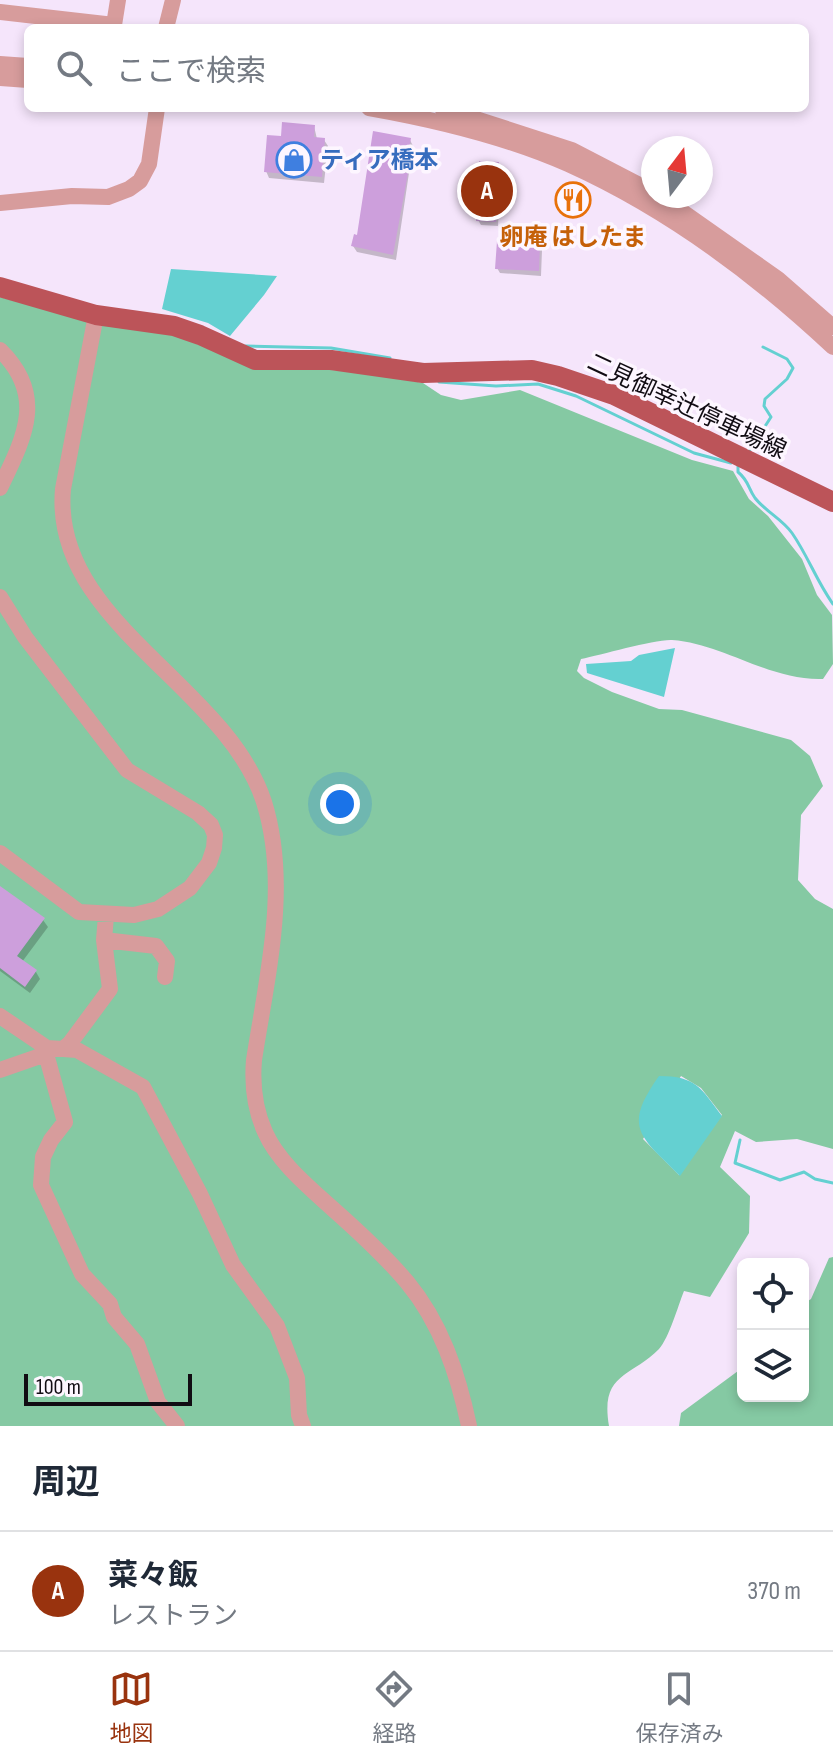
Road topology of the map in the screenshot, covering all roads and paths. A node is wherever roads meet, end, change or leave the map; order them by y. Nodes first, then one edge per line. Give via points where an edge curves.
1 (118, 0) edge
2 (173, 0) edge
3 (0, 12) edge
4 (105, 24) edge
5 (114, 24) edge
6 (167, 24) edge
7 (0, 64) edge
8 (24, 66) edge
9 (0, 78) edge
10 (24, 80) edge
11 (156, 112) edge
12 (389, 112) edge
13 (454, 112) edge
14 (641, 186) edge
15 (0, 203) edge
16 (677, 208) edge
17 (0, 287) edge
18 (96, 315) junction
19 (833, 327) edge
20 (833, 347) edge
21 (0, 350) edge
22 (0, 488) edge
23 (833, 502) edge
24 (0, 597) edge
25 (0, 853) edge
26 (106, 916) junction
27 (104, 940) junction
28 (165, 977) dead end
29 (0, 1016) edge
30 (52, 1051) junction
31 (0, 1070) edge
32 (177, 1426) edge
33 (303, 1426) edge
34 (469, 1426) edge

1 - 5 street
2 - 6 street
3 - 4 street
7 - 8 street
9 - 10 street
11 - 15 street via 149,164 129,189 108,197
12 - 20 street via 506,141 617,188 749,273
13 - 14 street via 572,150
16 - 19 street via 778,279
17 - 18 main road, 二見御幸辻停車場線
18 - 23 main road, 二見御幸辻停車場線 via 174,326 255,360 331,360 423,373 532,370 614,395
18 - 34 street via 63,489 64,531 71,556 96,595 228,735 264,802 277,869 253,1075 258,1114 285,1161 386,1258 432,1318 449,1355
21 - 22 street via 23,383 28,417
24 - 26 street via 127,770 198,813 215,835 209,863 177,898 146,913
25 - 26 street via 79,912
26 - 27 street
27 - 28 street via 156,946 167,961
27 - 30 street via 110,989
29 - 30 street
30 - 31 street
30 - 32 street via 65,1122 43,1157 41,1185 82,1274 137,1344 158,1402
30 - 33 street via 77,1050 143,1087 233,1265 277,1326 297,1378

